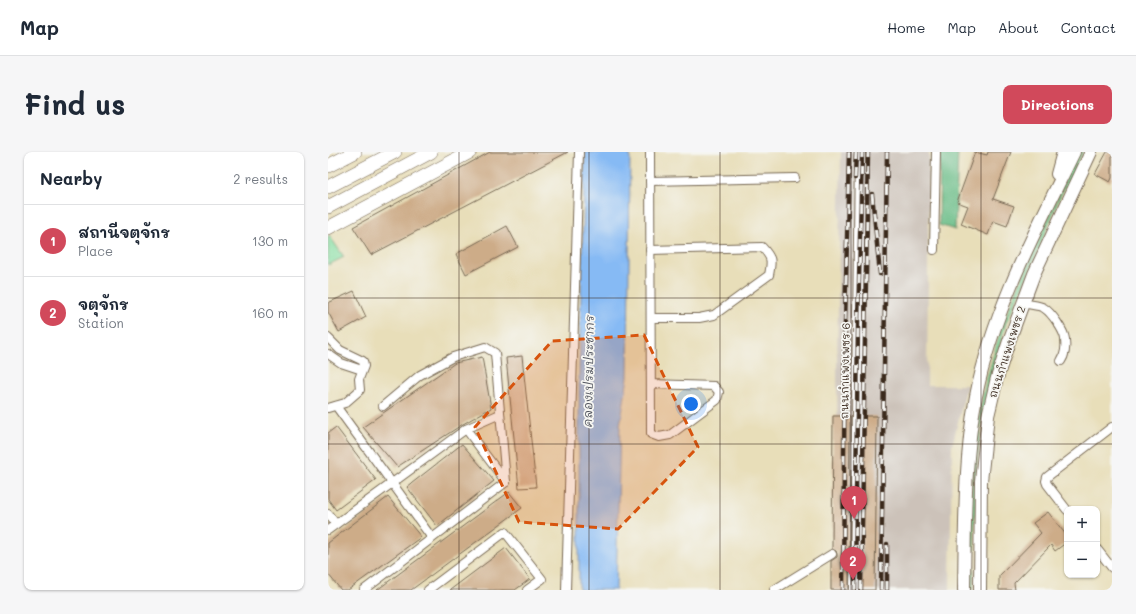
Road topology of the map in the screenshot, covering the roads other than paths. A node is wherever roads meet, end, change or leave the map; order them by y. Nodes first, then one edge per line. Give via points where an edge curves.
1 (355, 152) edge
2 (395, 152) edge
3 (431, 152) edge
4 (470, 152) edge
5 (579, 152) edge
6 (650, 152) edge
7 (860, 152) edge
8 (936, 152) edge
9 (1063, 152) edge
10 (1074, 152) edge
11 (1091, 152) edge
12 (328, 166) edge
13 (795, 178) dead end
14 (650, 181) junction
15 (328, 187) edge
16 (1054, 193) junction
17 (328, 207) edge
18 (328, 228) edge
19 (650, 250) junction
20 (934, 250) dead end
21 (1023, 303) junction
22 (651, 318) junction
23 (328, 338) edge
24 (328, 354) edge
25 (1061, 361) dead end
26 (362, 370) junction
27 (651, 384) junction
28 (383, 406) dead end
29 (332, 407) edge
30 (500, 414) junction
31 (1112, 427) edge
32 (466, 428) junction
33 (391, 482) junction
34 (506, 482) junction
35 (1064, 506) edge
36 (328, 514) edge
37 (336, 524) junction
38 (328, 530) edge
39 (432, 538) junction
40 (1100, 553) edge
41 (832, 554) dead end
42 (1112, 568) edge
43 (364, 590) edge
44 (428, 590) edge
45 (527, 590) edge
46 (566, 590) edge
47 (774, 590) edge
48 (855, 590) edge
49 (964, 590) edge
50 (980, 590) edge

1 - 12 main road
2 - 15 main road
3 - 17 main road
4 - 18 main road
5 - 46 street
6 - 14 street
7 - 48 street, ถนนกำแพงเพชร 6
8 - 20 street
9 - 16 main road
10 - 16 main road, ถนนกำแพงเพชร 2
11 - 21 main road, ถนนกำแพงเพชร 2
13 - 14 street
14 - 19 street
16 - 49 main road, ถนนกำแพงเพชร 2 via 1010,289 984,362 976,397 968,464
19 - 22 street
19 - 22 street via 762,247 770,255 772,262 769,275 714,315 699,318
21 - 25 street via 1044,308 1058,324 1065,339
21 - 50 main road, ถนนกำแพงเพชร 2 via 997,378 988,416 981,480
22 - 27 street
23 - 26 street via 340,350 362,361
24 - 26 street via 341,363
26 - 29 street via 359,379 360,390 345,403
27 - 27 street via 651,434 660,437 670,435 717,400 719,392 714,386
28 - 30 street via 420,375 453,357 485,347 495,353
29 - 33 street
30 - 32 street
30 - 34 street
31 - 35 street via 1047,477 1047,484
32 - 33 street
32 - 34 street
33 - 37 street
33 - 39 street
34 - 39 street
36 - 37 street
37 - 38 street
39 - 43 street
40 - 42 street
41 - 47 street
44 - 45 street via 505,532 542,579

